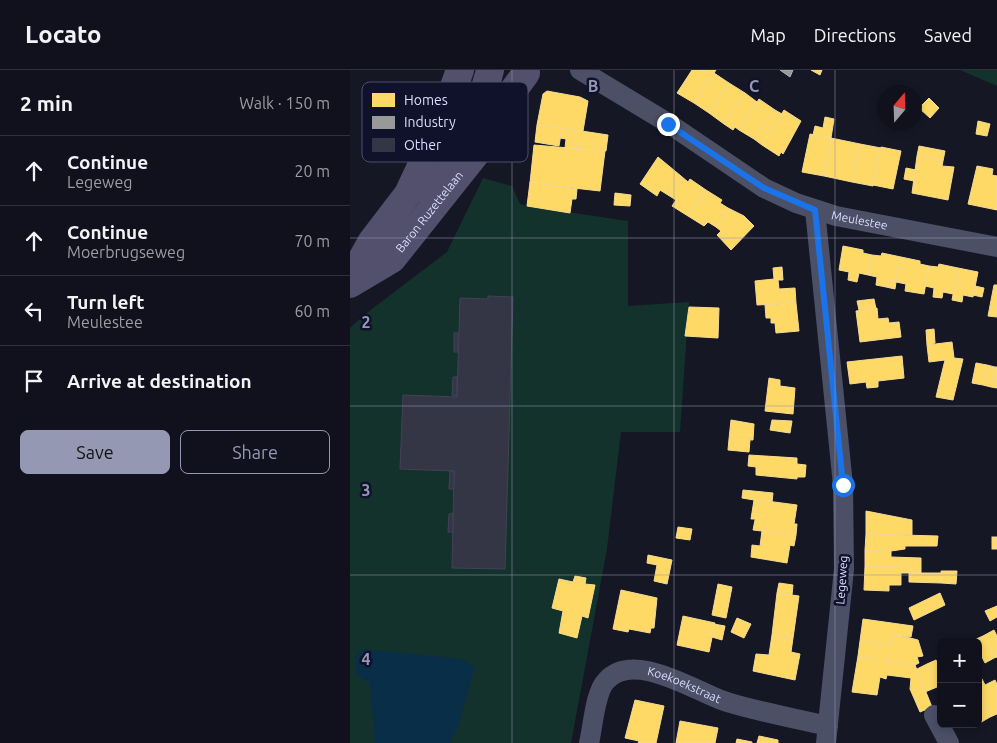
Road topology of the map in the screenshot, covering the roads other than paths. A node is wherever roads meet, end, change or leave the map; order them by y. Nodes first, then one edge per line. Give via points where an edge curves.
1 (460, 70) edge
2 (580, 70) edge
3 (525, 71) edge
4 (456, 82) edge
5 (518, 82) edge
6 (423, 162) edge
7 (444, 162) edge
8 (470, 162) edge
9 (815, 210) junction
10 (997, 247) edge
11 (350, 282) edge
12 (934, 714) dead end
13 (827, 735) edge
14 (589, 743) edge
15 (949, 743) edge

1 - 4 main road
2 - 9 street, Meulestee via 764,188
3 - 5 main road, Baron Ruzettelaan
6 - 11 main road via 408,194 372,241
7 - 11 main road, Baron Ruzettelaan via 417,206
8 - 11 main road, Baron Ruzettelaan via 392,259
9 - 10 street, Meulestee
9 - 13 street, Legeweg via 843,485 844,569
12 - 15 street
13 - 14 street, Koekoekstraat via 710,697 670,677 634,670 621,671 606,681 600,690

